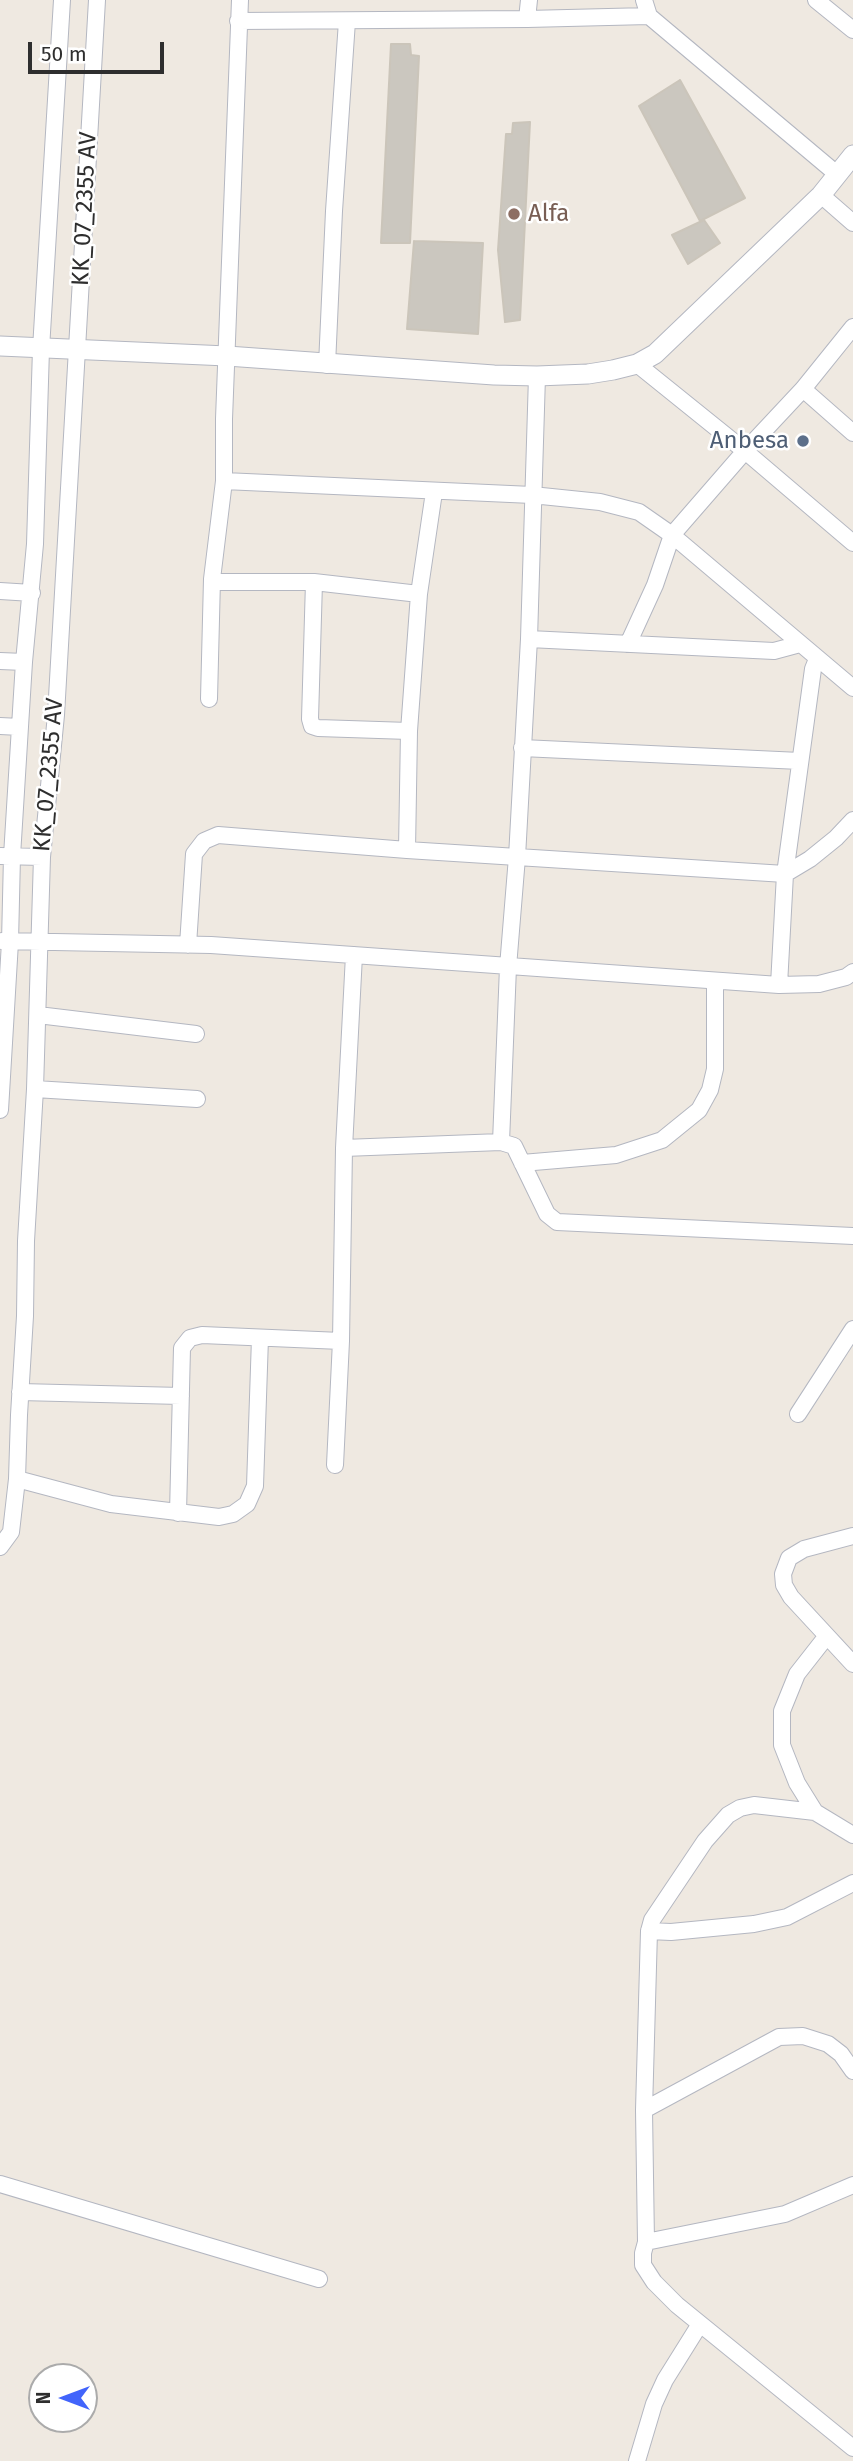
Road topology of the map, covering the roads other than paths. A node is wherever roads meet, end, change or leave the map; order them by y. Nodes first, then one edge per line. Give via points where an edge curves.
1 (62, 0) edge
2 (97, 0) edge
3 (240, 0) edge
4 (528, 0) edge
5 (644, 0) edge
6 (816, 0) edge
7 (649, 16) junction
8 (527, 19) junction
9 (347, 20) junction
10 (238, 21) junction
11 (853, 30) edge
12 (853, 155) edge
13 (838, 174) junction
14 (821, 195) junction
15 (853, 223) edge
16 (853, 327) edge
17 (0, 346) edge
18 (41, 349) junction
19 (76, 351) junction
20 (227, 356) junction
21 (637, 364) junction
22 (327, 365) junction
23 (537, 376) junction
24 (803, 389) junction
25 (853, 433) edge
26 (745, 451) junction
27 (224, 481) junction
28 (434, 492) junction
29 (532, 495) junction
30 (672, 535) junction
31 (853, 543) edge
32 (212, 579) junction
33 (314, 582) junction
34 (0, 591) edge
35 (32, 593) junction
36 (419, 594) junction
37 (529, 639) junction
38 (628, 644) junction
39 (800, 644) junction
40 (817, 659) junction
41 (0, 661) edge
42 (24, 662) junction
43 (853, 666) edge
44 (847, 684) edge
45 (209, 699) dead end
46 (0, 726) edge
47 (20, 727) junction
48 (409, 731) junction
49 (522, 748) junction
50 (800, 761) junction
51 (0, 793) edge
52 (17, 794) junction
53 (853, 820) edge
54 (407, 850) junction
55 (6, 856) edge
56 (42, 857) junction
57 (517, 857) junction
58 (785, 874) junction
59 (5, 942) edge
60 (41, 944) junction
61 (188, 945) junction
62 (354, 955) junction
63 (508, 967) junction
64 (853, 972) edge
65 (715, 981) junction
66 (779, 985) junction
67 (38, 1016) junction
68 (195, 1034) dead end
69 (35, 1089) junction
70 (197, 1099) dead end
71 (0, 1110) edge
72 (502, 1142) junction
73 (344, 1148) junction
74 (522, 1163) junction
75 (853, 1236) edge
76 (853, 1329) edge
77 (260, 1338) junction
78 (341, 1341) junction
79 (20, 1392) junction
80 (181, 1396) junction
81 (798, 1414) dead end
82 (335, 1465) dead end
83 (17, 1479) junction
84 (178, 1513) junction
85 (853, 1536) edge
86 (0, 1547) edge
87 (826, 1637) junction
88 (853, 1664) edge
89 (815, 1812) junction
90 (853, 1835) edge
91 (853, 1883) edge
92 (649, 1931) junction
93 (853, 2071) edge
94 (644, 2110) junction
95 (0, 2184) edge
96 (853, 2185) edge
97 (646, 2242) junction
98 (319, 2279) dead end
99 (700, 2325) junction
100 (853, 2448) edge
101 (637, 2461) edge

1 - 18 street, KK_07_2355 AV
2 - 19 street, KK_07_2355 AV
3 - 10 street
4 - 8 street
5 - 7 street
6 - 11 street
7 - 8 street
7 - 13 street
8 - 9 street
9 - 10 street
9 - 22 street
10 - 20 street
12 - 13 street
13 - 14 street
14 - 15 street
14 - 21 street via 679,332
16 - 24 street
17 - 18 street
18 - 19 street
18 - 35 street, KK_07_2355 AV
19 - 20 street
19 - 56 street, KK_07_2355 AV via 56,715
20 - 22 street
20 - 27 street
21 - 23 street via 588,374
21 - 26 street
22 - 23 street
23 - 29 street
24 - 25 street
24 - 26 street
26 - 30 street
26 - 31 street
27 - 28 street
27 - 32 street
28 - 29 street
28 - 36 street
29 - 30 street via 600,502 639,512
29 - 37 street
30 - 38 street
30 - 39 street
32 - 33 street
32 - 45 street
33 - 36 street
33 - 48 street via 313,726
34 - 35 street
35 - 42 street, KK_07_2355 AV
36 - 48 street
37 - 38 street
37 - 49 street
38 - 39 street via 774,651
39 - 40 street
40 - 44 street
40 - 50 street
41 - 42 street
42 - 47 street, KK_07_2355 AV
43 - 44 street
46 - 47 street
47 - 52 street, KK_07_2355 AV
48 - 54 street
49 - 50 street
49 - 57 street
50 - 58 street
51 - 52 street
52 - 55 street, KK_07_2355 AV
53 - 58 street via 836,838
54 - 57 street
54 - 61 street via 218,835 204,841 194,854
55 - 56 street
55 - 59 street, KK_07_2355 AV
56 - 60 street, KK_07_2355 AV
57 - 58 street
57 - 63 street
58 - 66 street
59 - 60 street
59 - 71 street, KK_07_2355 AV
60 - 61 street
60 - 67 street, KK_07_2355 AV
61 - 62 street
62 - 63 street
62 - 73 street
63 - 65 street
63 - 72 street
64 - 66 street via 820,984
65 - 66 street
65 - 74 street via 715,1069 699,1111 662,1140 616,1155
67 - 68 street
67 - 69 street, KK_07_2355 AV
69 - 70 street
69 - 79 street, KK_07_2355 AV
72 - 73 street
72 - 74 street via 513,1146
73 - 78 street
74 - 75 street via 547,1214 557,1222
76 - 81 street
77 - 78 street
77 - 80 street via 190,1338 182,1348
77 - 84 street via 255,1486 247,1504 219,1517
78 - 82 street
79 - 80 street
79 - 83 street, KK_07_2355 AV
80 - 84 street
83 - 84 street via 111,1504
83 - 86 street, KK_07_2355 AV via 11,1532
85 - 87 street via 804,1549 789,1558 783,1574 791,1597
87 - 88 street
87 - 89 street via 797,1674 782,1711 782,1745
89 - 90 street
89 - 92 street via 754,1805 727,1815 675,1885
91 - 92 street via 787,1917 754,1924
92 - 94 street
93 - 94 street via 828,2044 803,2036 779,2037
94 - 97 street
95 - 98 street
96 - 97 street via 785,2214
97 - 99 street via 643,2265 654,2282
99 - 100 street
99 - 101 street via 664,2380

